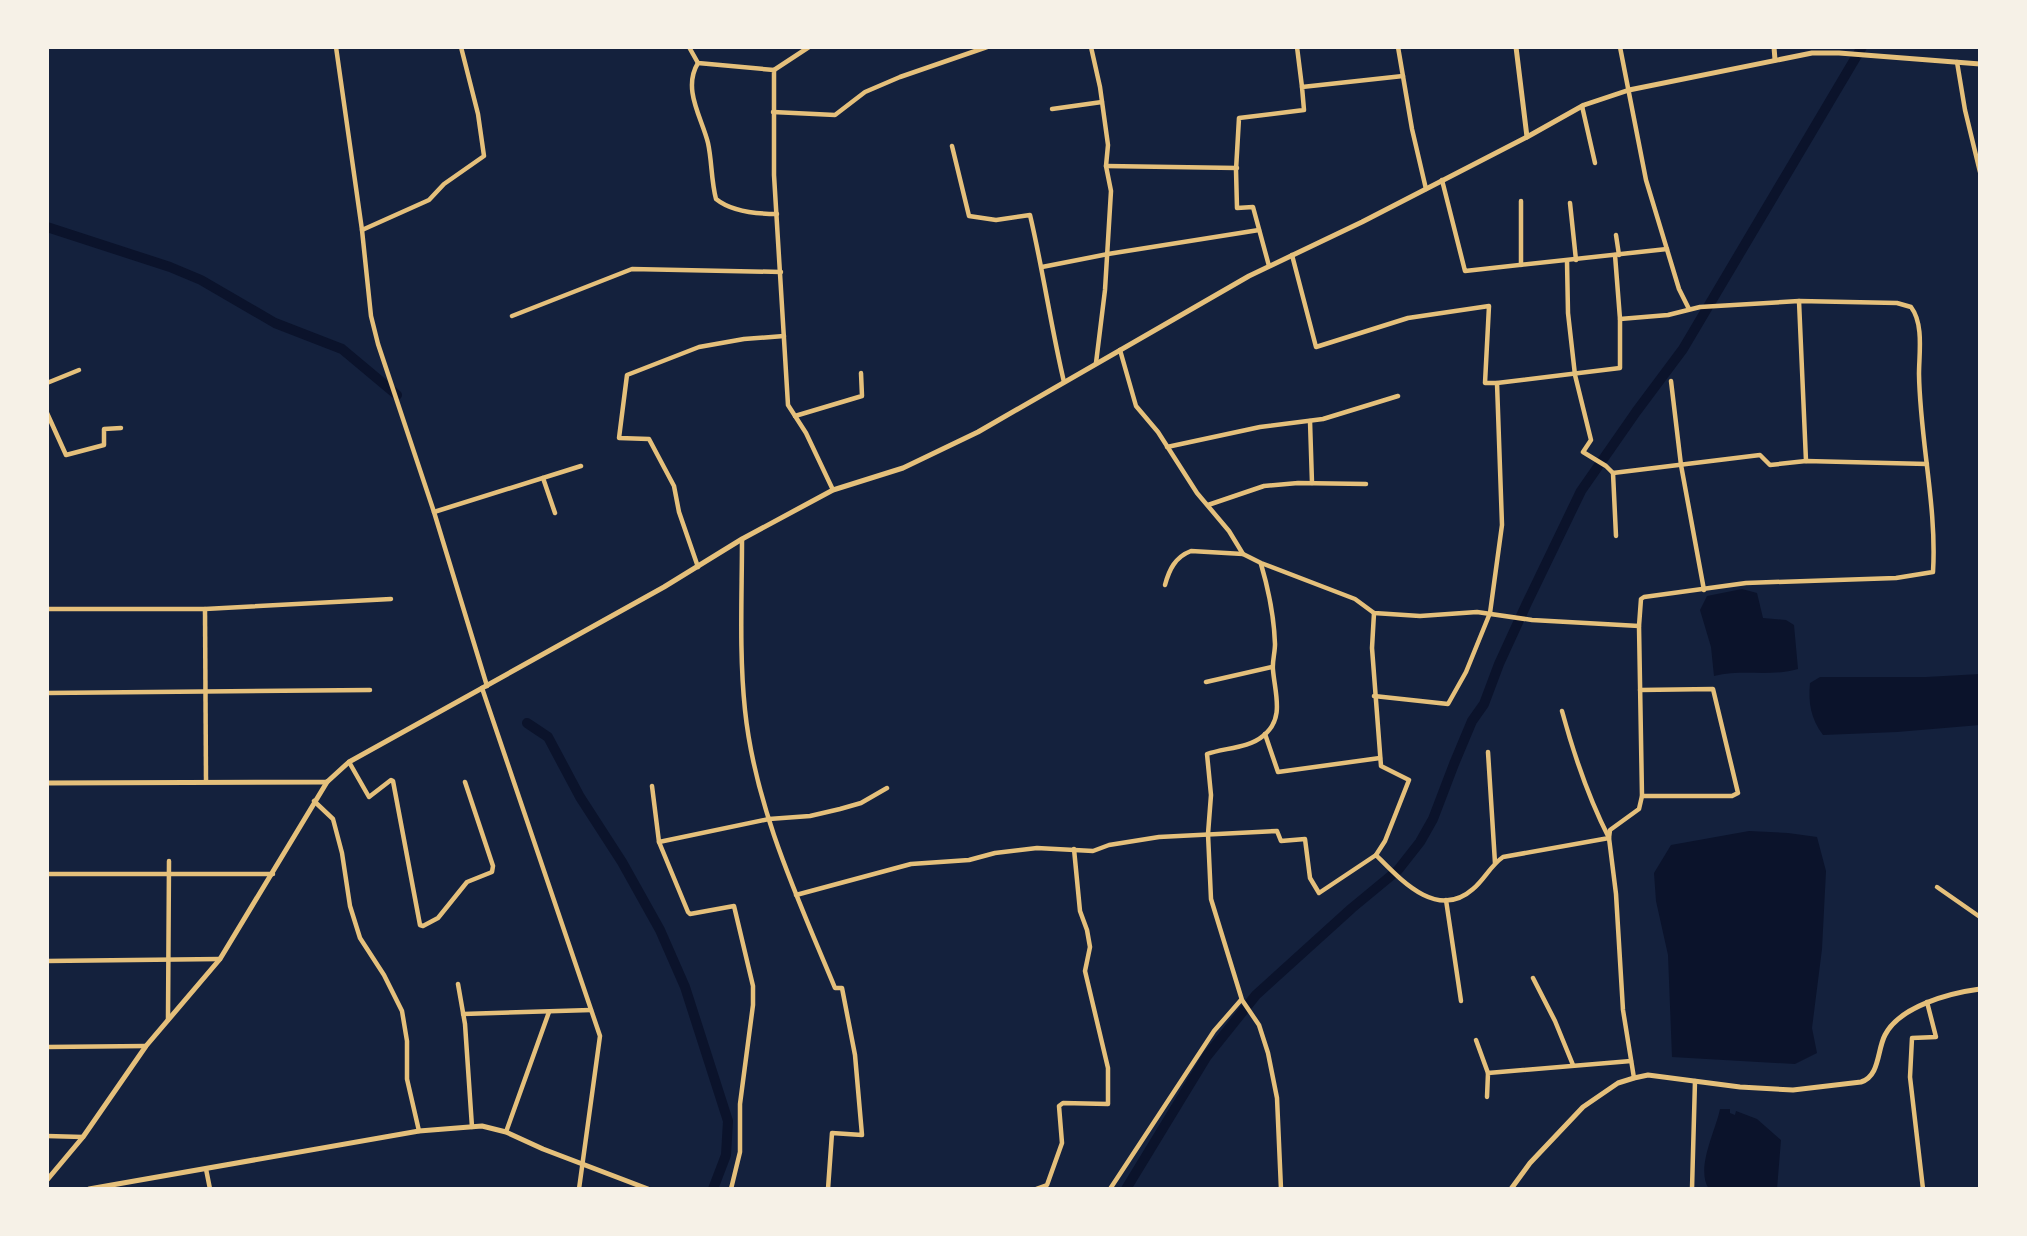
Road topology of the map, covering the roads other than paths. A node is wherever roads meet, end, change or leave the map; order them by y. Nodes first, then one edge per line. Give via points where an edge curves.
1 (336, 47) edge
2 (461, 47) edge
3 (690, 47) edge
4 (809, 47) edge
5 (987, 47) edge
6 (1091, 47) edge
7 (1297, 47) edge
8 (1398, 47) edge
9 (1516, 47) edge
10 (1620, 47) edge
11 (1774, 47) edge
12 (1840, 50) edge
13 (1775, 60) junction
14 (1957, 62) junction
15 (698, 64) junction
16 (1980, 64) edge
17 (774, 70) junction
18 (1403, 76) junction
19 (1302, 87) junction
20 (1629, 90) junction
21 (1102, 102) junction
22 (1582, 106) junction
23 (1052, 109) dead end
24 (773, 112) junction
25 (1527, 137) junction
26 (952, 146) dead end
27 (1595, 163) dead end
28 (1106, 166) junction
29 (1237, 168) junction
30 (1980, 172) edge
31 (1443, 180) junction
32 (1426, 189) junction
33 (1521, 201) dead end
34 (1570, 203) dead end
35 (777, 214) junction
36 (362, 230) junction
37 (1259, 230) junction
38 (1616, 235) dead end
39 (1667, 249) junction
40 (1108, 254) junction
41 (1292, 255) junction
42 (1617, 255) junction
43 (1576, 260) junction
44 (1567, 261) junction
45 (1521, 265) junction
46 (1269, 266) junction
47 (1042, 268) junction
48 (781, 272) junction
49 (1799, 302) junction
50 (1689, 309) junction
51 (512, 316) dead end
52 (1620, 319) junction
53 (785, 336) junction
54 (1120, 349) junction
55 (1096, 363) junction
56 (79, 370) dead end
57 (861, 373) dead end
58 (1575, 374) junction
59 (1671, 381) dead end
60 (1064, 382) junction
61 (47, 383) edge
62 (1497, 383) junction
63 (1398, 396) dead end
64 (47, 413) edge
65 (795, 416) junction
66 (1310, 421) junction
67 (121, 428) dead end
68 (1167, 447) junction
69 (1806, 461) junction
70 (1927, 464) junction
71 (1681, 465) junction
72 (581, 466) dead end
73 (1613, 473) junction
74 (543, 478) junction
75 (1312, 483) junction
76 (1366, 484) dead end
77 (833, 490) junction
78 (1208, 506) junction
79 (433, 512) junction
80 (555, 513) dead end
81 (1616, 536) dead end
82 (742, 539) junction
83 (1243, 554) junction
84 (1261, 563) junction
85 (698, 567) junction
86 (1165, 585) dead end
87 (1704, 590) junction
88 (391, 599) dead end
89 (47, 609) edge
90 (205, 609) junction
91 (1374, 613) junction
92 (1490, 613) junction
93 (1639, 626) junction
94 (1272, 667) junction
95 (1206, 682) dead end
96 (485, 687) junction
97 (370, 690) dead end
98 (1640, 690) junction
99 (206, 692) junction
100 (47, 693) edge
101 (1374, 696) junction
102 (1562, 711) dead end
103 (1265, 734) junction
104 (1488, 752) dead end
105 (1380, 758) junction
106 (349, 762) junction
107 (206, 781) junction
108 (327, 782) junction
109 (465, 782) dead end
110 (47, 783) edge
111 (652, 786) dead end
112 (887, 788) dead end
113 (1642, 796) junction
114 (314, 801) junction
115 (769, 819) junction
116 (1208, 834) junction
117 (1609, 838) junction
118 (659, 842) junction
119 (1074, 849) junction
120 (1376, 855) junction
121 (169, 861) dead end
122 (1495, 863) junction
123 (47, 874) edge
124 (167, 874) junction
125 (273, 874) junction
126 (1937, 887) dead end
127 (796, 895) junction
128 (1446, 900) junction
129 (1980, 917) edge
130 (220, 959) junction
131 (47, 961) edge
132 (168, 961) junction
133 (1533, 978) dead end
134 (458, 984) dead end
135 (1980, 989) edge
136 (1461, 1000) dead end
137 (1243, 1002) junction
138 (1927, 1002) junction
139 (591, 1010) junction
140 (549, 1012) junction
141 (463, 1014) junction
142 (168, 1021) junction
143 (1476, 1040) dead end
144 (146, 1046) junction
145 (47, 1047) edge
146 (1631, 1061) junction
147 (1573, 1065) junction
148 (1488, 1073) junction
149 (1634, 1077) junction
150 (1695, 1080) junction
151 (1487, 1097) dead end
152 (472, 1127) junction
153 (419, 1131) junction
154 (506, 1132) junction
155 (47, 1136) edge
156 (83, 1137) junction
157 (583, 1164) junction
158 (206, 1168) junction
159 (47, 1180) edge
160 (1514, 1188) edge
161 (89, 1189) edge
162 (210, 1189) edge
163 (579, 1189) edge
164 (648, 1189) edge
165 (731, 1189) edge
166 (828, 1189) edge
167 (1037, 1189) edge
168 (1110, 1189) edge
169 (1281, 1189) edge
170 (1692, 1189) edge
171 (1923, 1189) edge

1 - 36 street
2 - 36 street via 484,156 429,200
3 - 15 street
4 - 17 street
5 - 24 street via 865,92 835,115
6 - 21 street
7 - 19 street
8 - 18 street
9 - 25 street
10 - 20 street
11 - 13 street
12 - 13 street
12 - 14 street via 1872,57
13 - 20 street
14 - 16 street
14 - 30 street
15 - 17 street
15 - 35 street via 692,73 696,111 708,141 716,199 748,212
17 - 24 street
18 - 19 street
18 - 32 street
19 - 29 street via 1304,110 1239,118
20 - 22 street
20 - 39 street via 1646,180
21 - 23 street
21 - 28 street
22 - 25 street
22 - 27 street
24 - 35 street
25 - 31 street
26 - 47 street via 969,216 996,220 1030,215
28 - 29 street
28 - 40 street via 1111,191
29 - 37 street via 1237,208 1253,207
31 - 32 street
31 - 45 street via 1465,271
32 - 41 street
33 - 45 street
34 - 43 street
35 - 48 street
36 - 79 street via 378,344
37 - 40 street
37 - 46 street
38 - 42 street
39 - 42 street
39 - 50 street
40 - 47 street
40 - 55 street
41 - 46 street
41 - 62 street via 1316,346 1408,318 1489,306 1485,383
42 - 43 street
42 - 52 street
43 - 44 street
44 - 45 street
44 - 58 street
46 - 54 street
47 - 60 street
48 - 51 street via 632,269
48 - 53 street
49 - 50 street
49 - 69 street
49 - 70 street via 1897,303 1915,312
50 - 52 street
52 - 58 street via 1620,368
53 - 65 street via 788,405
53 - 85 street via 699,346 627,375 619,438 649,439 674,486
54 - 55 street
54 - 68 street via 1136,406
55 - 60 street
56 - 61 street
57 - 65 street via 862,396
58 - 62 street
58 - 73 street via 1591,440 1583,452
59 - 71 street
60 - 77 street via 915,462
62 - 92 street via 1502,525
63 - 66 street
64 - 67 street via 66,455 104,445 104,429
65 - 77 street
66 - 68 street
66 - 75 street
68 - 78 street
69 - 70 street
69 - 71 street via 1770,465 1760,455
70 - 87 street via 1931,573 1746,583
71 - 73 street
71 - 87 street
72 - 74 street
73 - 81 street
74 - 79 street
74 - 80 street
75 - 76 street
75 - 78 street via 1264,486
77 - 82 street
78 - 83 street
79 - 96 street
82 - 85 street
82 - 115 street via 745,710
83 - 84 street
83 - 86 street via 1184,553 1169,570
84 - 91 street via 1355,599
84 - 94 street via 1273,610
85 - 96 street
87 - 93 street via 1644,597
88 - 90 street
89 - 90 street
90 - 99 street
91 - 92 street via 1420,617
91 - 101 street
92 - 93 street
92 - 101 street via 1448,704
93 - 98 street
94 - 95 street
94 - 103 street via 1278,709
96 - 106 street
96 - 139 street
97 - 99 street
98 - 113 street
98 - 113 street via 1713,689 1738,793
99 - 100 street
99 - 107 street
101 - 105 street
102 - 117 street via 1576,761
103 - 105 street via 1278,772
103 - 116 street via 1207,754
104 - 122 street
105 - 120 street via 1381,766 1409,780
106 - 108 street
106 - 109 street via 369,797 393,781 423,926 438,918 467,882 492,872
107 - 108 street
107 - 110 street
108 - 114 street
111 - 118 street
112 - 115 street via 840,809
113 - 117 street via 1639,809 1610,830
114 - 125 street
114 - 153 street via 333,819 360,938 402,1012 407,1079
115 - 118 street
115 - 127 street
116 - 119 street
116 - 120 street via 1278,831 1281,841 1306,839 1310,878 1320,893
116 - 137 street via 1211,899
117 - 122 street via 1521,853
117 - 146 street
118 - 165 street via 689,913 734,906 753,986 740,1104 740,1152
119 - 127 street via 1037,848 911,864
119 - 167 street via 1080,911 1090,947 1085,971 1108,1068 1108,1104 1059,1106 1062,1143 1047,1185
120 - 128 street via 1411,890
121 - 124 street
122 - 128 street via 1472,891
123 - 124 street
124 - 125 street
124 - 132 street
125 - 130 street
126 - 129 street
127 - 166 street via 835,988 842,988 855,1055 862,1135 832,1133
128 - 136 street
130 - 132 street
130 - 142 street
131 - 132 street
132 - 142 street
133 - 147 street
134 - 141 street
135 - 138 street
137 - 168 street via 1214,1031
137 - 169 street via 1259,1025 1268,1053 1277,1098
138 - 150 street via 1897,1019 1866,1080 1793,1090
138 - 171 street via 1936,1037 1912,1038 1910,1077
139 - 140 street
139 - 157 street via 600,1037
140 - 141 street
140 - 154 street
141 - 152 street
142 - 144 street
143 - 148 street
144 - 145 street
144 - 156 street
146 - 147 street
146 - 149 street
147 - 148 street
148 - 151 street
149 - 150 street
149 - 160 street via 1583,1107 1530,1163
150 - 170 street
152 - 153 street
152 - 154 street
153 - 158 street
154 - 157 street
155 - 156 street
156 - 159 street
157 - 163 street
157 - 164 street
158 - 161 street
158 - 162 street

